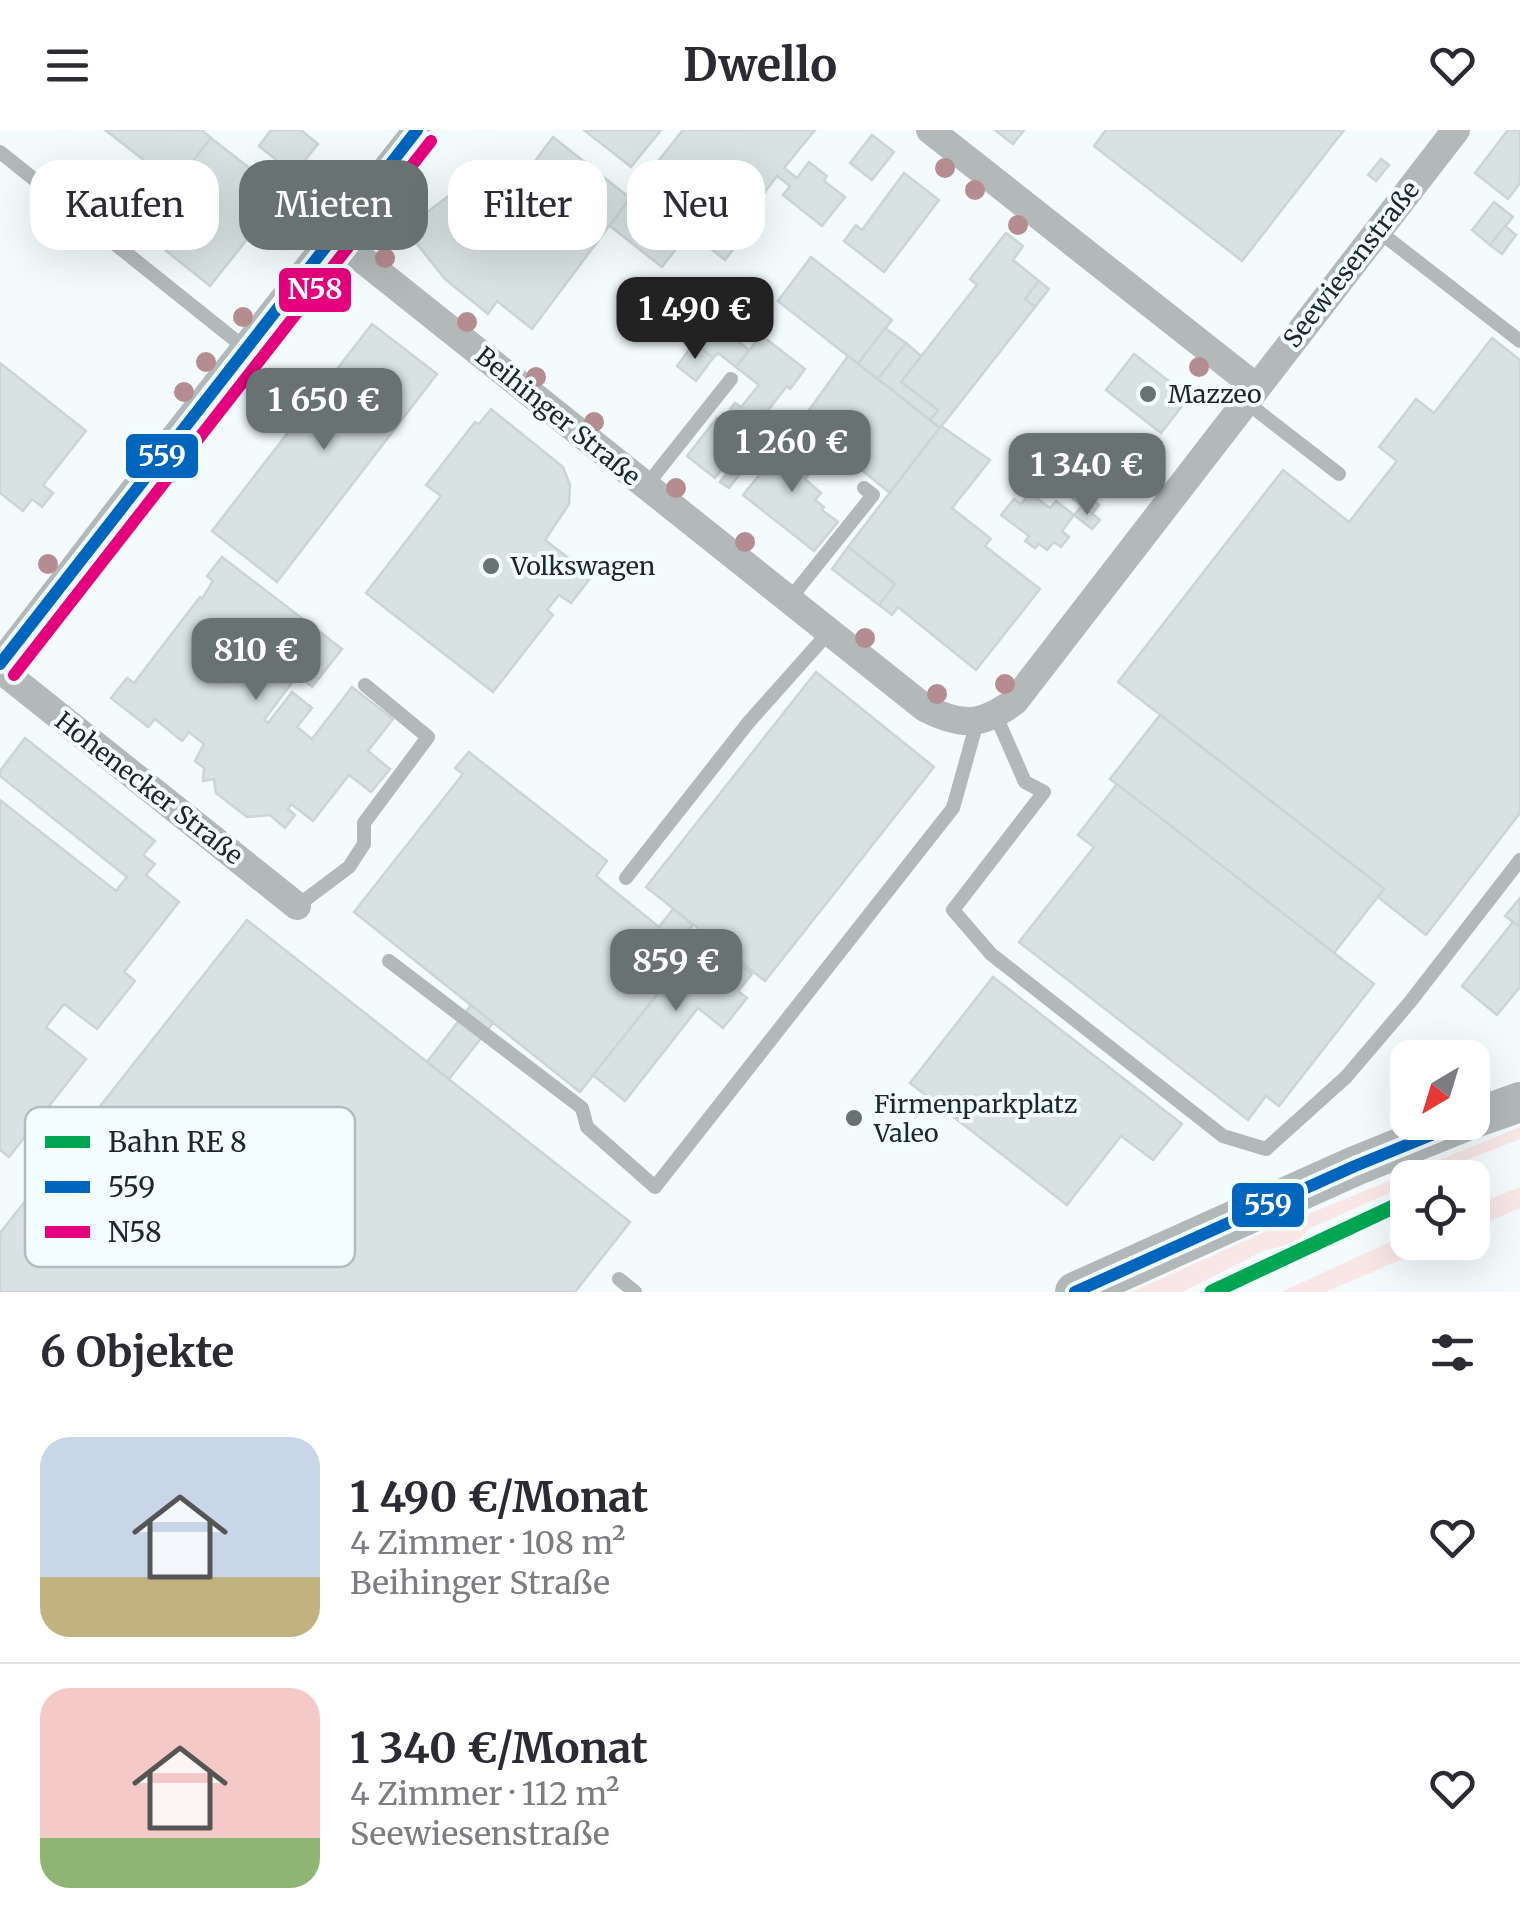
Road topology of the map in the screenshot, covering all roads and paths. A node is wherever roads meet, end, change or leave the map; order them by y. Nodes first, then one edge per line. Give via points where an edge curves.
1 (418, 130) edge
2 (930, 130) edge
3 (1456, 130) edge
4 (0, 152) edge
5 (394, 160) edge
6 (1377, 230) junction
7 (322, 250) edge
8 (351, 250) edge
9 (1520, 341) edge
10 (245, 348) junction
11 (731, 379) dead end
12 (1251, 394) junction
13 (1339, 474) dead end
14 (646, 486) junction
15 (864, 488) dead end
16 (790, 600) junction
17 (829, 632) junction
18 (0, 667) edge
19 (365, 685) dead end
20 (986, 719) junction
21 (1520, 860) edge
22 (626, 878) dead end
23 (297, 906) joint
24 (390, 961) dead end
25 (1520, 1102) edge
26 (1490, 1113) edge
27 (1419, 1140) edge
28 (619, 1279) dead end
29 (635, 1292) edge
30 (1075, 1292) edge

1 - 5 street
2 - 12 street
3 - 6 street, Seewiesenstraße
4 - 10 lane
6 - 9 lane
6 - 12 street, Seewiesenstraße
7 - 10 street
8 - 14 street, Beihinger Straße
10 - 18 street
11 - 14 lane
12 - 13 lane
12 - 20 street, Seewiesenstraße via 1015,702
14 - 16 street, Beihinger Straße
15 - 16 lane via 873,495
16 - 17 street, Beihinger Straße
17 - 20 street, Beihinger Straße via 925,708 948,720
17 - 22 lane
18 - 23 street, Hohenecker Straße
19 - 23 lane via 428,738 364,823 364,844 349,866
20 - 21 lane via 1025,782 1044,792 953,910 991,954 1224,1136 1266,1149 1346,1077
20 - 24 lane via 954,808 655,1186 587,1127 582,1108
25 - 26 main road
27 - 30 main road
28 - 29 lane

